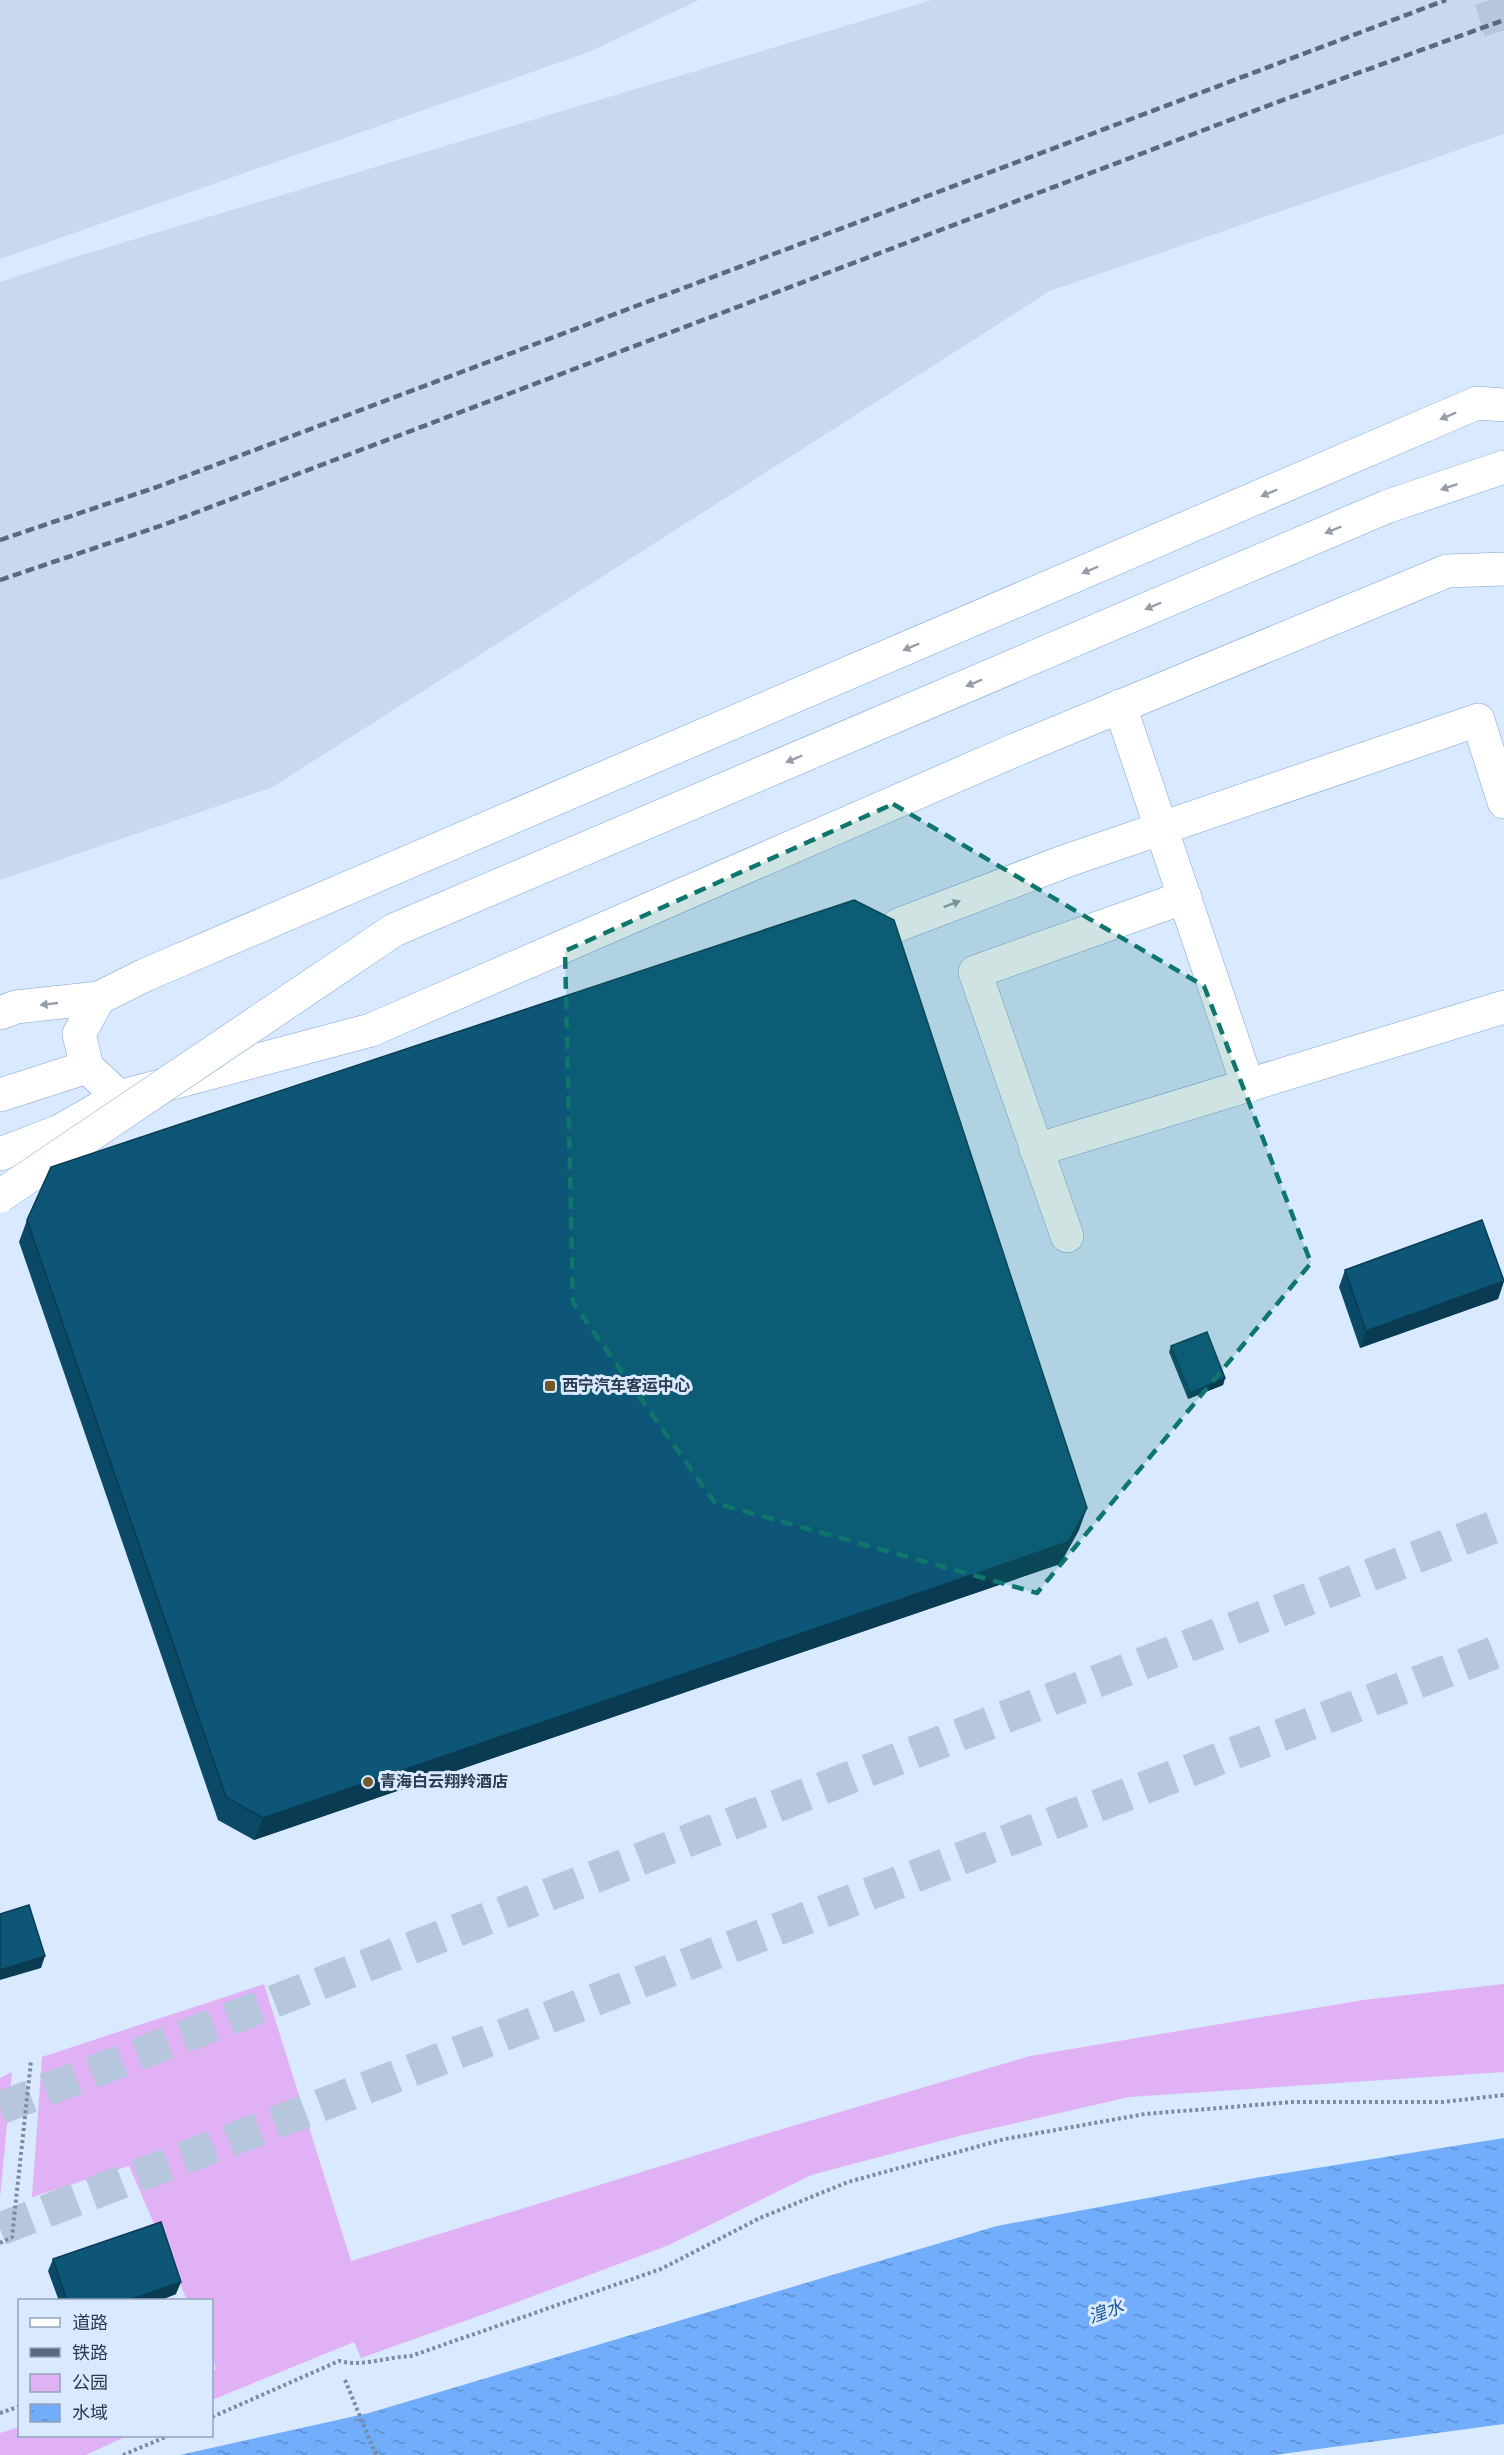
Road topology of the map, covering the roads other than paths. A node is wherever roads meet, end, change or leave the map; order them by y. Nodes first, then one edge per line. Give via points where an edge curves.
1 (1504, 405) edge
2 (1504, 467) edge
3 (1504, 569) edge
4 (1120, 706) junction
5 (1504, 802) edge
6 (1162, 830) junction
7 (1185, 897) junction
8 (898, 925) edge
9 (99, 998) junction
10 (1504, 1007) edge
11 (0, 1012) edge
12 (87, 1067) junction
13 (1248, 1086) junction
14 (0, 1095) edge
15 (119, 1097) junction
16 (1036, 1150) junction
17 (0, 1154) edge
18 (0, 1196) edge
19 (1066, 1236) dead end

1 -> 9 lane via 1477,404
2 -> 18 lane, bridge via 1386,507 394,930
3 - 4 lane via 1447,571
4 - 6 lane
4 - 15 lane via 371,1030
5 - 6 lane via 1478,720
6 - 7 lane
8 -> 6 lane via 1066,861
7 - 13 lane
7 - 16 lane via 975,972
9 -> 11 lane
9 - 12 lane via 79,1034
10 - 13 lane
12 - 14 lane
12 - 15 lane
13 - 16 lane
15 - 17 lane via 60,1131
16 - 19 lane

